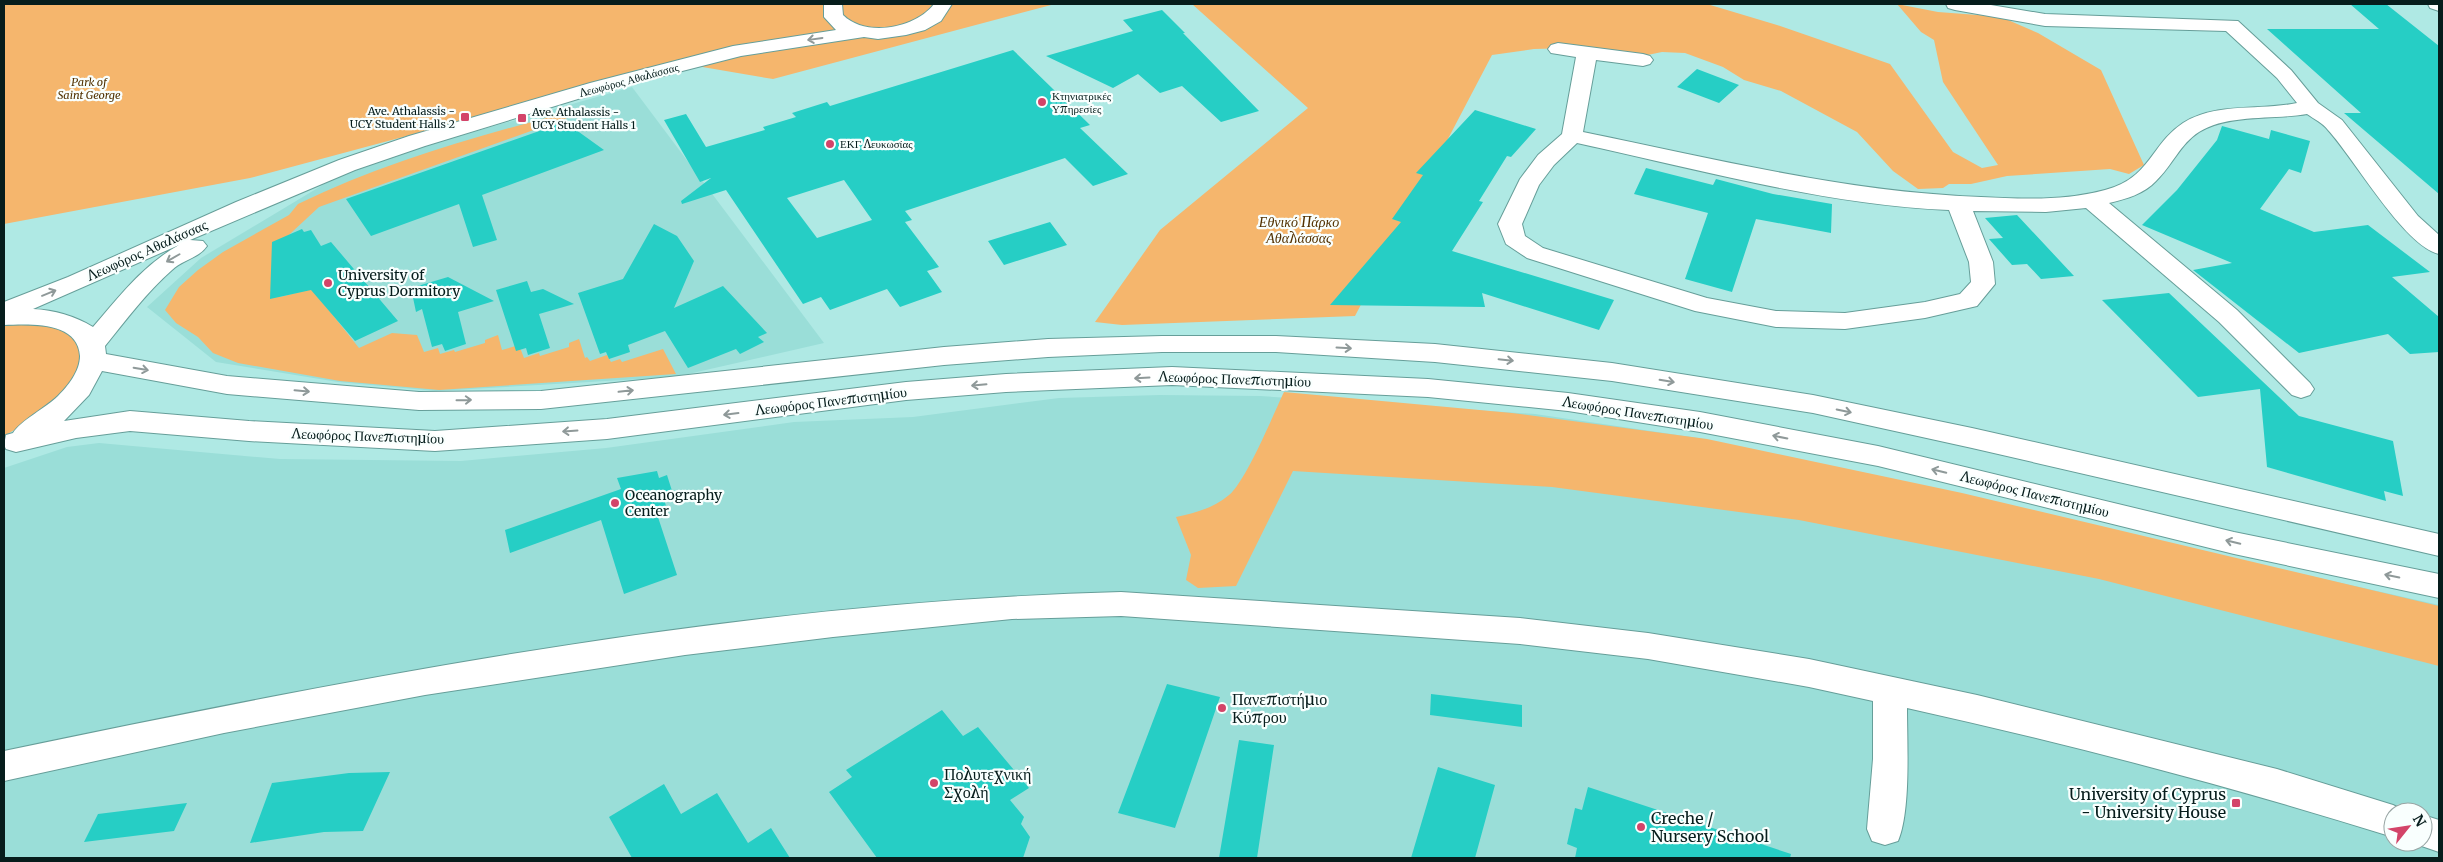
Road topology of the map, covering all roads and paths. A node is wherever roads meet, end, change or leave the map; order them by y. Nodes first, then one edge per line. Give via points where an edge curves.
1 (1955, 4) edge
2 (2031, 4) edge
3 (2210, 4) edge
4 (945, 5) edge
5 (820, 13) edge
6 (2044, 20) junction
7 (2231, 25) junction
8 (863, 32) junction
9 (1558, 49) dead end
10 (740, 50) junction
11 (1587, 53) junction
12 (1643, 60) dead end
13 (2311, 106) junction
14 (1572, 136) junction
15 (291, 188) junction
16 (2091, 200) junction
17 (1959, 205) junction
18 (2439, 220) edge
19 (2410, 221) junction
20 (2439, 247) edge
21 (4, 311) edge
22 (4, 317) edge
23 (93, 353) junction
24 (2301, 389) dead end
25 (10, 446) edge
26 (2439, 545) edge
27 (2439, 586) edge
28 (1890, 690) junction
29 (4, 766) edge
30 (2383, 818) edge
31 (1885, 829) dead end

1 - 6 main road
2 - 6 main road
3 - 7 main road
4 - 8 main road, Λεωφόρος Αθαλάσσας via 928,21 904,30
5 - 8 main road
5 - 10 main road, Λεωφόρος Αθαλάσσας
6 - 7 main road
7 - 13 main road via 2284,74
8 -> 10 main road, Λεωφόρος Αθαλάσσας
9 - 11 main road
10 - 15 main road, Λεωφόρος Αθαλάσσας via 597,87 417,141
11 - 12 main road
11 - 14 main road
13 - 16 main road via 2283,112 2232,114 2198,123 2175,140 2148,177 2124,192
13 - 19 main road via 2335,124
14 - 17 main road via 1818,186
14 - 17 main road via 1546,160 1528,184 1510,224 1514,239 1535,253 1704,305 1776,318 1845,321 1925,310 1968,300 1982,284 1981,262
21 -> 15 main road, Λεωφόρος Αθαλάσσας
15 -> 23 main road, Λεωφόρος Αθαλάσσας via 166,262 146,280
16 - 17 main road via 2037,205
16 - 24 main road via 2228,316
18 - 19 main road
19 - 20 main road
22 - 23 main road via 44,316 67,322 83,331
23 - 25 main road, Λεωφόρος Αθαλάσσας via 86,380 70,400 46,422
23 -> 26 main road via 227,385 428,401 541,400 944,356 1048,348 1276,344 1435,353 1612,372 1813,404
27 -> 25 main road, Λεωφόρος Πανεπιστημίου via 2234,543 1878,456 1700,422 1568,402 1428,388 1172,376 906,391 607,429 434,441 130,421 76,428
28 - 29 main road via 1658,647 1520,631 1121,604 1012,607 685,642 425,681 224,719
28 - 30 main road via 2277,785
28 - 31 main road

